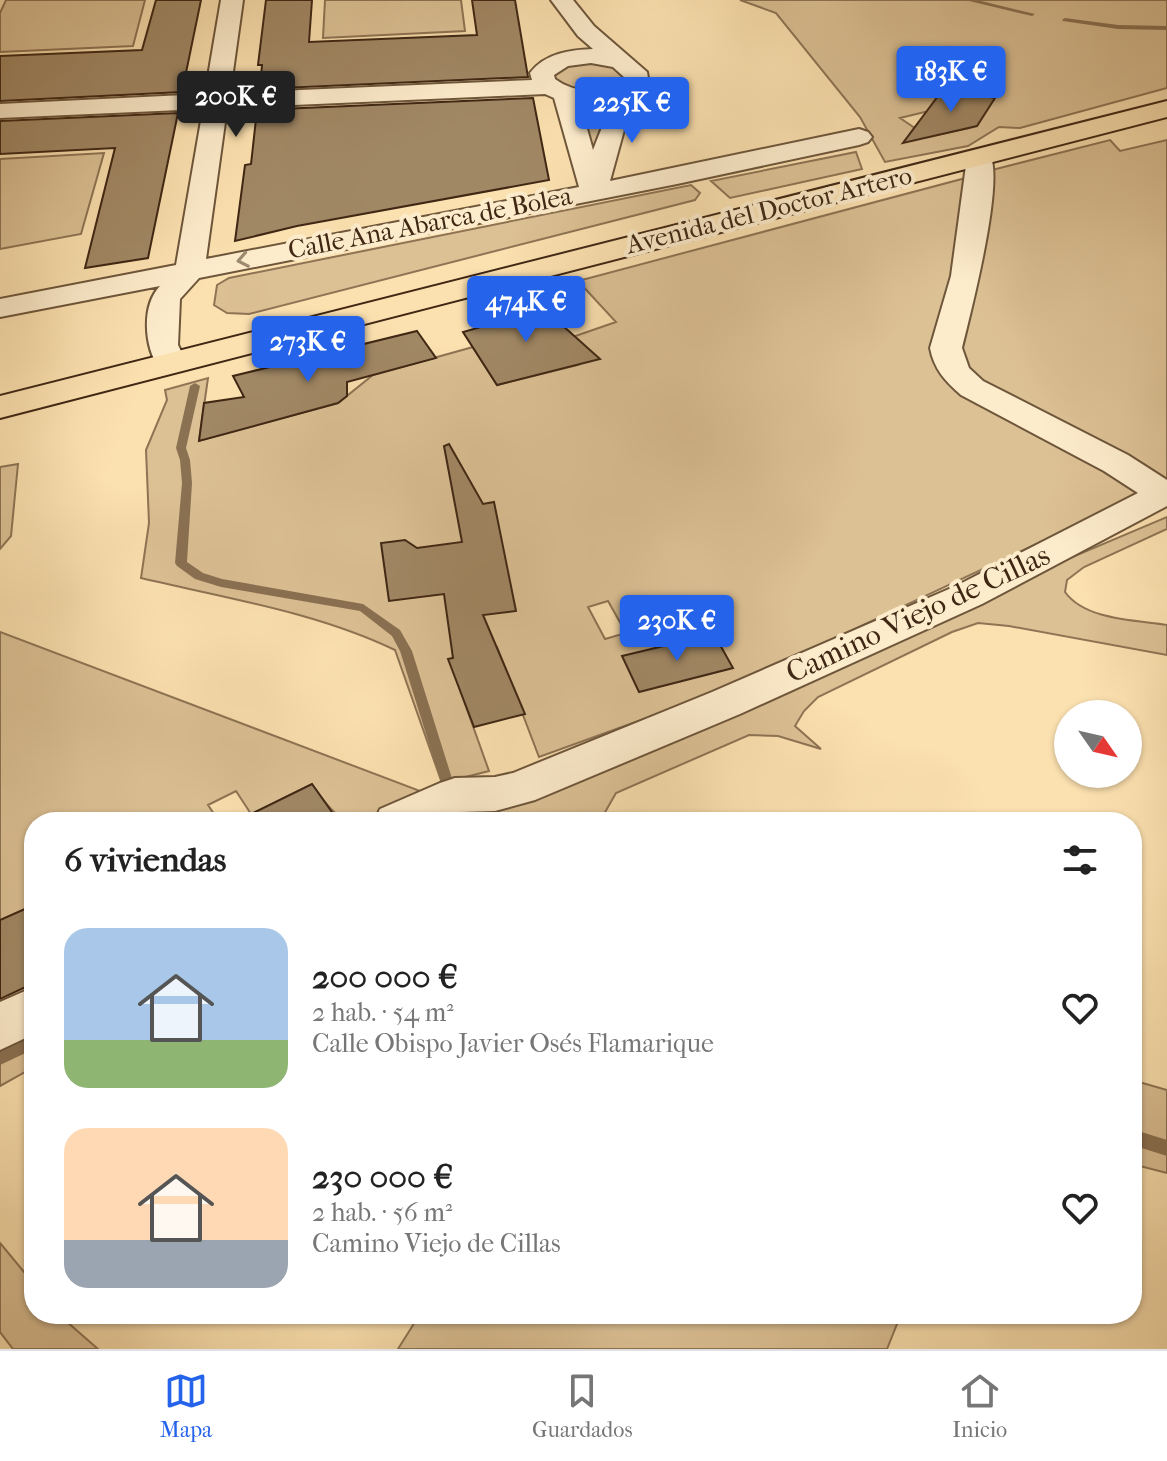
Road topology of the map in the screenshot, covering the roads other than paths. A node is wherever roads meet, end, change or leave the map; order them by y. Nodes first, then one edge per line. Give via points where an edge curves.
1 (232, 0) edge
2 (549, 0) edge
3 (562, 0) edge
4 (620, 61) junction
5 (554, 62) junction
6 (632, 85) junction
7 (218, 93) junction
8 (0, 95) edge
9 (1167, 109) edge
10 (0, 111) edge
11 (859, 137) dead end
12 (980, 158) junction
13 (594, 190) junction
14 (190, 270) junction
15 (0, 308) edge
16 (171, 363) junction
17 (0, 407) edge
18 (1166, 493) edge
19 (418, 812) edge
20 (24, 1014) edge
21 (0, 1027) edge

1 - 7 street
2 - 5 street
3 - 4 street
4 - 5 street via 591,56
4 - 6 street via 635,72
5 - 6 street via 603,96
5 - 7 street
5 - 13 street
6 - 13 street via 611,130
7 - 8 street
7 - 10 street
7 - 14 street
9 - 12 main road, Avenida del Doctor Artero
11 - 13 street, Calle Ana Abarca de Bolea
12 - 16 main road, Avenida del Doctor Artero
12 - 18 street via 948,360 972,388 1001,406
13 -> 14 street, Calle Ana Abarca de Bolea
14 - 15 street, Calle Ana Abarca de Bolea
14 - 16 street via 165,298 163,345
16 - 17 main road, Avenida del Doctor Artero
18 - 19 street, Camino Viejo de Cillas via 969,595 726,703 520,788 455,795
20 - 21 street

